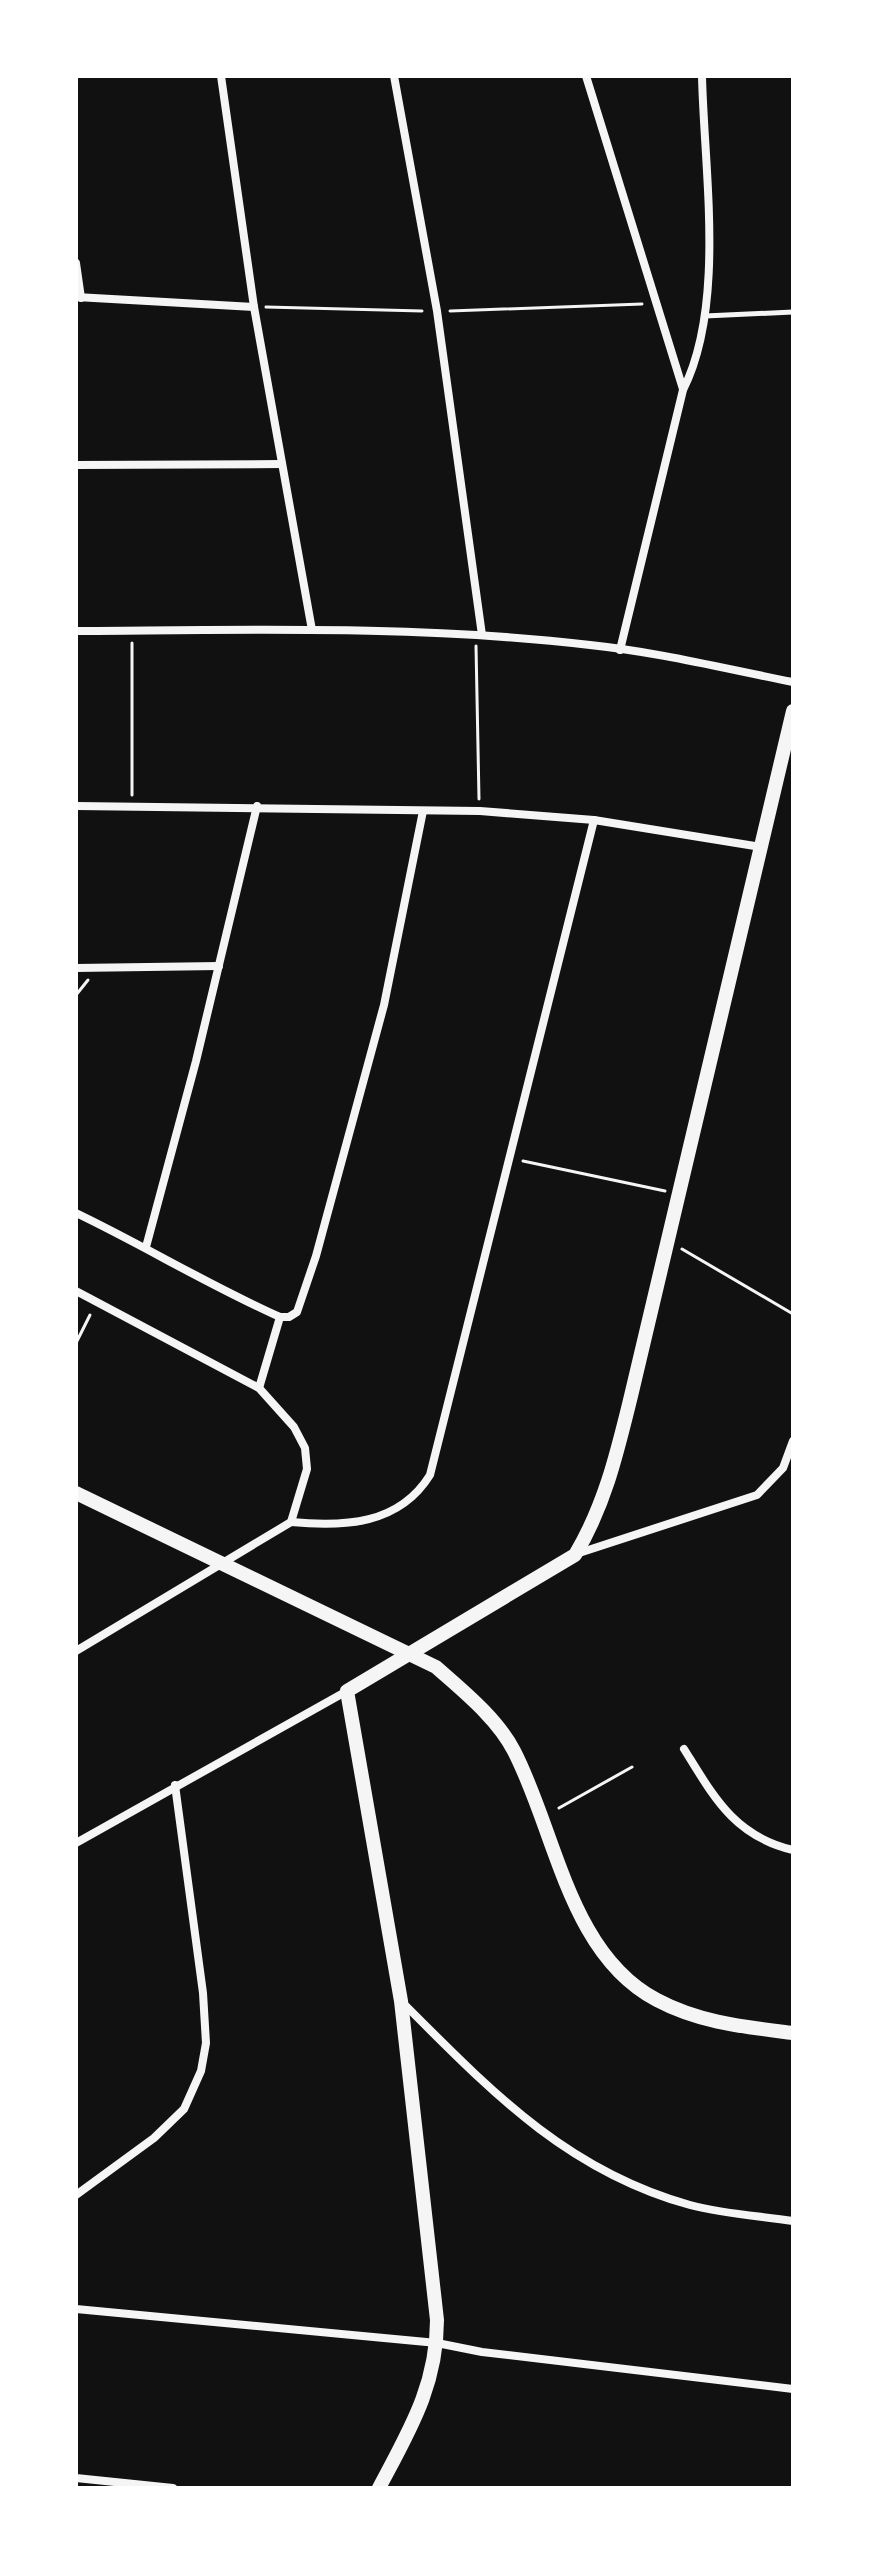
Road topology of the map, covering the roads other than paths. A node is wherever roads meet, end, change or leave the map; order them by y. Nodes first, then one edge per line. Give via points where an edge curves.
1 (221, 76) edge
2 (394, 76) edge
3 (586, 76) edge
4 (702, 76) edge
5 (76, 263) edge
6 (79, 298) edge
7 (254, 307) junction
8 (793, 312) edge
9 (705, 316) junction
10 (683, 390) junction
11 (282, 464) junction
12 (76, 465) edge
13 (312, 630) junction
14 (76, 631) edge
15 (479, 635) junction
16 (620, 650) junction
17 (793, 682) edge
18 (793, 711) edge
19 (76, 806) edge
20 (257, 806) junction
21 (423, 811) junction
22 (594, 820) junction
23 (761, 847) junction
24 (219, 966) junction
25 (76, 968) edge
26 (76, 1213) edge
27 (146, 1247) junction
28 (76, 1291) edge
29 (280, 1317) junction
30 (259, 1388) junction
31 (793, 1441) edge
32 (76, 1493) edge
33 (291, 1522) junction
34 (575, 1555) junction
35 (223, 1564) junction
36 (76, 1651) edge
37 (412, 1654) junction
38 (347, 1691) junction
39 (684, 1749) dead end
40 (175, 1785) junction
41 (76, 1843) edge
42 (793, 1850) edge
43 (401, 2001) junction
44 (793, 2033) edge
45 (76, 2195) edge
46 (793, 2221) edge
47 (76, 2309) edge
48 (437, 2343) junction
49 (793, 2389) edge
50 (76, 2478) edge
51 (173, 2488) edge
52 (379, 2488) edge

1 - 7 street
2 - 15 street via 437,311
3 - 10 street
4 - 9 street
5 - 6 street
6 - 7 street
7 - 11 street
8 - 9 lane
9 - 10 street
10 - 16 street
11 - 12 street
11 - 13 street
13 - 14 street
13 - 15 street
15 - 16 street
16 - 17 street
18 - 23 street
19 - 20 street
20 - 21 street
20 - 24 street
21 - 22 street
21 - 29 street via 384,1005 316,1256 297,1312
22 - 23 street
22 - 33 street via 430,1475 409,1501 376,1519 334,1526
23 - 34 street via 613,1472
24 - 25 street
24 - 27 street
26 - 27 street
27 - 29 street via 227,1294
28 - 30 street
29 - 30 street
30 - 33 street via 294,1427 305,1448 307,1469
31 - 34 street via 783,1468 757,1495
32 - 35 street
33 - 35 street
34 - 37 street
35 - 36 street
35 - 37 street
37 - 38 street
37 - 44 street via 472,1699 513,1748 570,1896 591,1934 624,1975 655,2000 710,2022
38 - 40 street
38 - 43 street
39 - 42 street via 734,1820 750,1834
40 - 41 street
40 - 45 street via 203,1993 206,2043 201,2071 184,2109
43 - 46 street via 532,2127 602,2172 691,2206
43 - 48 street
47 - 48 street
48 - 49 street
48 - 52 street via 426,2395
50 - 51 street

